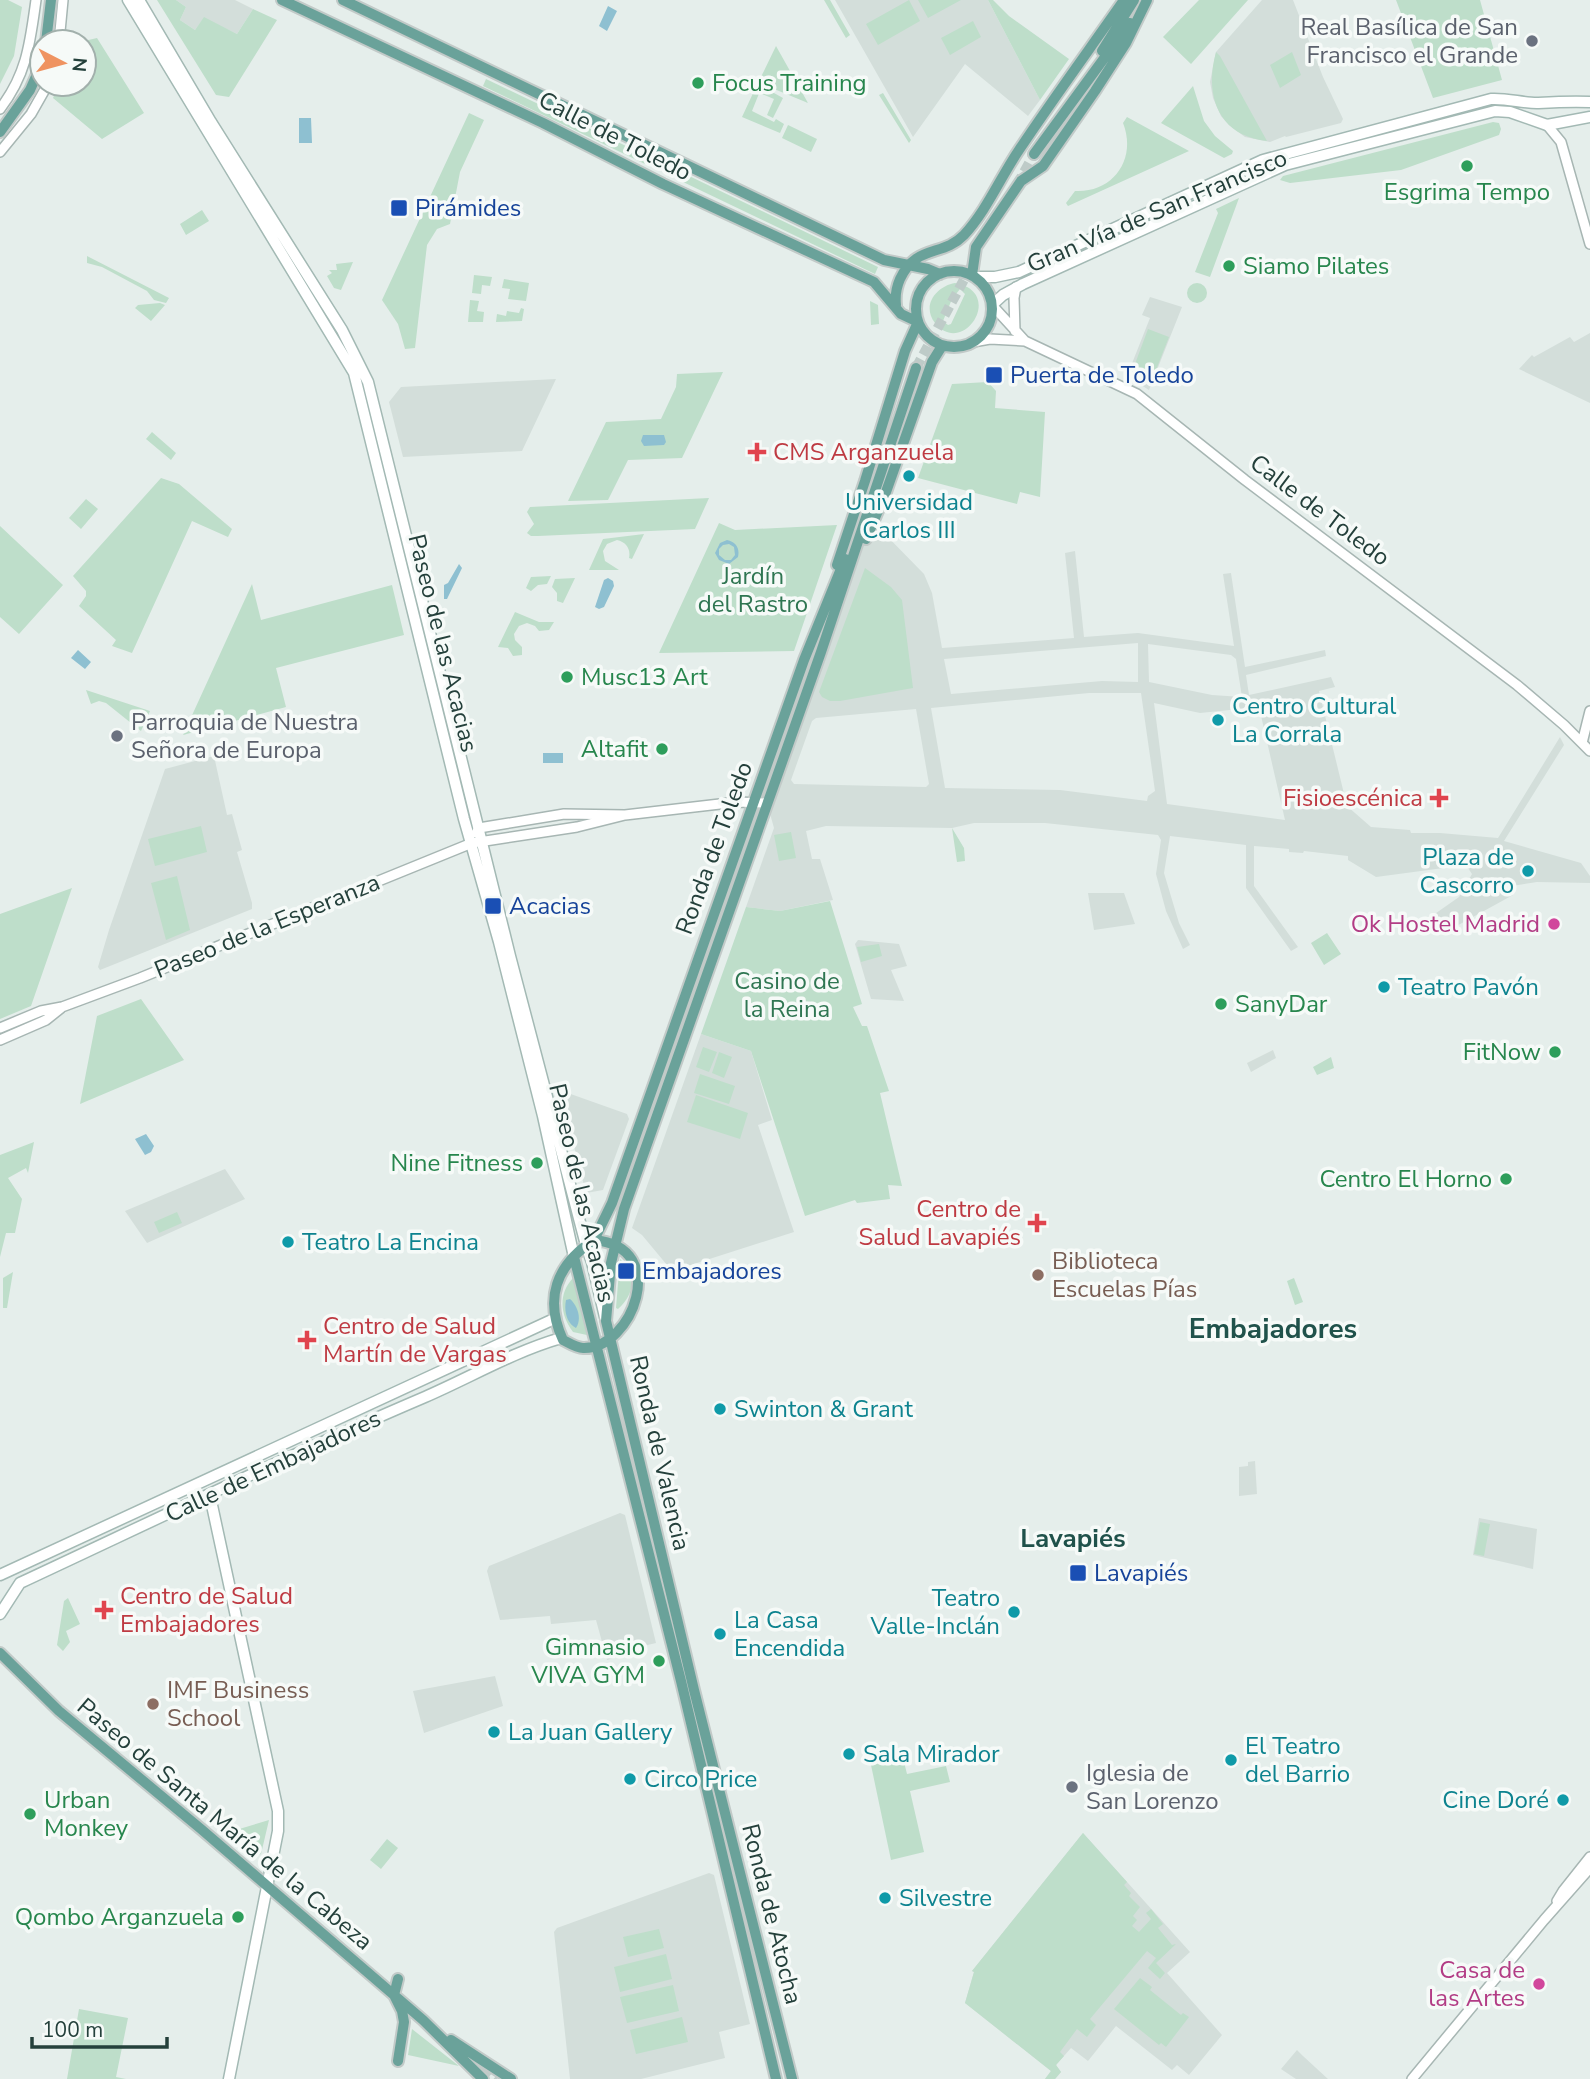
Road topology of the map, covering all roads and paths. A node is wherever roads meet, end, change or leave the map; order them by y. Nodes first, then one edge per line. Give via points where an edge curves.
1 (36, 0) edge
2 (51, 0) edge
3 (63, 0) edge
4 (128, 0) edge
5 (139, 0) edge
6 (282, 0) edge
7 (343, 0) edge
8 (1124, 0) edge
9 (1134, 0) edge
10 (1147, 0) edge
11 (48, 28) edge
12 (60, 28) edge
13 (28, 93) edge
14 (40, 98) edge
15 (1590, 102) edge
16 (0, 109) edge
17 (1590, 117) edge
18 (1563, 123) junction
19 (1545, 124) junction
20 (0, 132) edge
21 (1561, 142) junction
22 (0, 152) edge
23 (1590, 244) edge
24 (906, 266) junction
25 (940, 274) junction
26 (973, 276) junction
27 (1016, 287) junction
28 (992, 305) junction
29 (897, 309) junction
30 (918, 322) junction
31 (1015, 331) junction
32 (1025, 341) junction
33 (973, 342) junction
34 (942, 346) junction
35 (916, 368) tunnel mouth
36 (881, 472) junction
37 (821, 652) junction
38 (804, 660) junction
39 (1590, 711) edge
40 (1578, 739) junction
41 (1590, 751) edge
42 (752, 802) junction
43 (767, 803) junction
44 (625, 815) junction
45 (479, 828) junction
46 (483, 842) junction
47 (472, 843) junction
48 (62, 1007) junction
49 (0, 1028) edge
50 (0, 1040) edge
51 (616, 1242) junction
52 (590, 1243) junction
53 (574, 1257) junction
54 (554, 1319) junction
55 (606, 1321) junction
56 (610, 1337) junction
57 (561, 1338) junction
58 (596, 1346) junction
59 (210, 1496) junction
60 (0, 1575) edge
61 (0, 1614) edge
62 (0, 1653) edge
63 (686, 1679) junction
64 (1590, 1857) edge
65 (1590, 1868) edge
66 (267, 1887) junction
67 (1553, 1908) junction
68 (381, 1983) junction
69 (394, 1995) junction
70 (426, 2022) junction
71 (398, 2061) dead end
72 (229, 2079) edge
73 (483, 2079) edge
74 (511, 2079) edge
75 (776, 2079) edge
76 (792, 2079) edge
77 (1412, 2079) edge

1 - 16 street via 27,59
2 - 11 main road
3 - 12 street
4 - 47 main road, Paseo de las Acacias via 355,373
5 - 45 main road, Paseo de las Acacias via 342,330 368,382
6 - 29 main road, Calle de Toledo via 874,282
7 - 24 main road, Calle de Toledo via 884,260
8 - 24 main road via 962,237 921,254
9 - 10 main road via 1034,154
10 - 26 main road via 1095,92 1043,166 1021,181 976,247
13 - 20 main road
14 - 22 street
15 - 26 main road, Gran Vía de San Francisco via 1491,99 1263,160 1019,272
17 - 18 main road
18 - 19 main road
18 - 21 street
19 - 21 street
19 - 27 main road, Gran Vía de San Francisco via 1494,111 1285,165
21 - 23 street
24 - 25 main road, Calle de Toledo
24 - 29 main road via 897,286
25 - 26 main road via 957,271
25 - 30 main road via 919,294
26 - 28 main road via 986,289
27 - 28 main road, Gran Vía de San Francisco
27 - 31 street
28 - 31 street, Calle de Toledo
28 - 33 main road via 988,326
29 - 30 main road, Calle de Toledo
30 - 34 main road via 931,341
30 - 38 main road
31 - 32 street, Calle de Toledo
32 - 33 street, Calle de Toledo
32 - 40 street, Calle de Toledo via 1137,394 1517,685
33 - 34 main road via 962,347
34 - 37 main road
35 - 36 main road, Ronda de Toledo
36 - 37 main road, Ronda de Toledo
36 - 38 main road, Ronda de Toledo
37 - 43 main road, Ronda de Toledo
38 - 42 main road, Ronda de Toledo
39 - 40 street
40 - 41 street, Calle de Toledo
42 - 43 street
42 - 44 street
42 - 52 main road, Ronda de Toledo via 616,1191
43 - 51 main road, Ronda de Toledo via 637,1170
44 - 45 street via 564,814
44 - 46 street, Paseo de la Esperanza
45 - 46 main road, Paseo de las Acacias
45 - 47 street
46 - 47 street, Paseo de la Esperanza
46 - 52 main road, Paseo de las Acacias via 513,970
47 - 48 street, Paseo de la Esperanza
47 - 53 main road, Paseo de las Acacias
48 - 49 street, Paseo de la Esperanza
48 - 50 street, Paseo de la Esperanza via 46,1020
51 - 52 main road
51 - 55 main road, Ronda de Valencia
51 - 56 main road via 635,1267 639,1290 629,1316
52 - 53 main road
52 - 55 main road, Paseo de las Acacias
53 - 54 main road via 553,1296
53 - 58 main road, Paseo de las Acacias
54 - 57 main road
54 - 60 main road, Calle de Embajadores
55 - 56 main road, Ronda de Valencia
56 - 58 main road
56 - 63 main road, Ronda de Valencia
57 - 58 main road via 582,1348
57 - 59 main road, Calle de Embajadores via 327,1438
58 - 63 main road, Ronda de Valencia
59 - 61 main road, Calle de Embajadores via 20,1583
59 - 66 main road via 278,1811
62 - 66 main road, Paseo de Santa María de la Cabeza via 59,1711
63 - 75 main road, Ronda de Atocha
63 - 76 main road, Ronda de Atocha
64 - 67 street
65 - 67 street
66 - 68 main road, Paseo de Santa María de la Cabeza
66 - 72 main road
67 - 77 street
68 - 69 main road, Paseo de Santa María de la Cabeza
68 - 69 main road via 398,1979
69 - 70 main road, Paseo de Santa María de la Cabeza
69 - 71 main road via 404,2022
70 - 73 main road, Paseo de Santa María de la Cabeza
70 - 74 main road, Paseo de Santa María de la Cabeza

